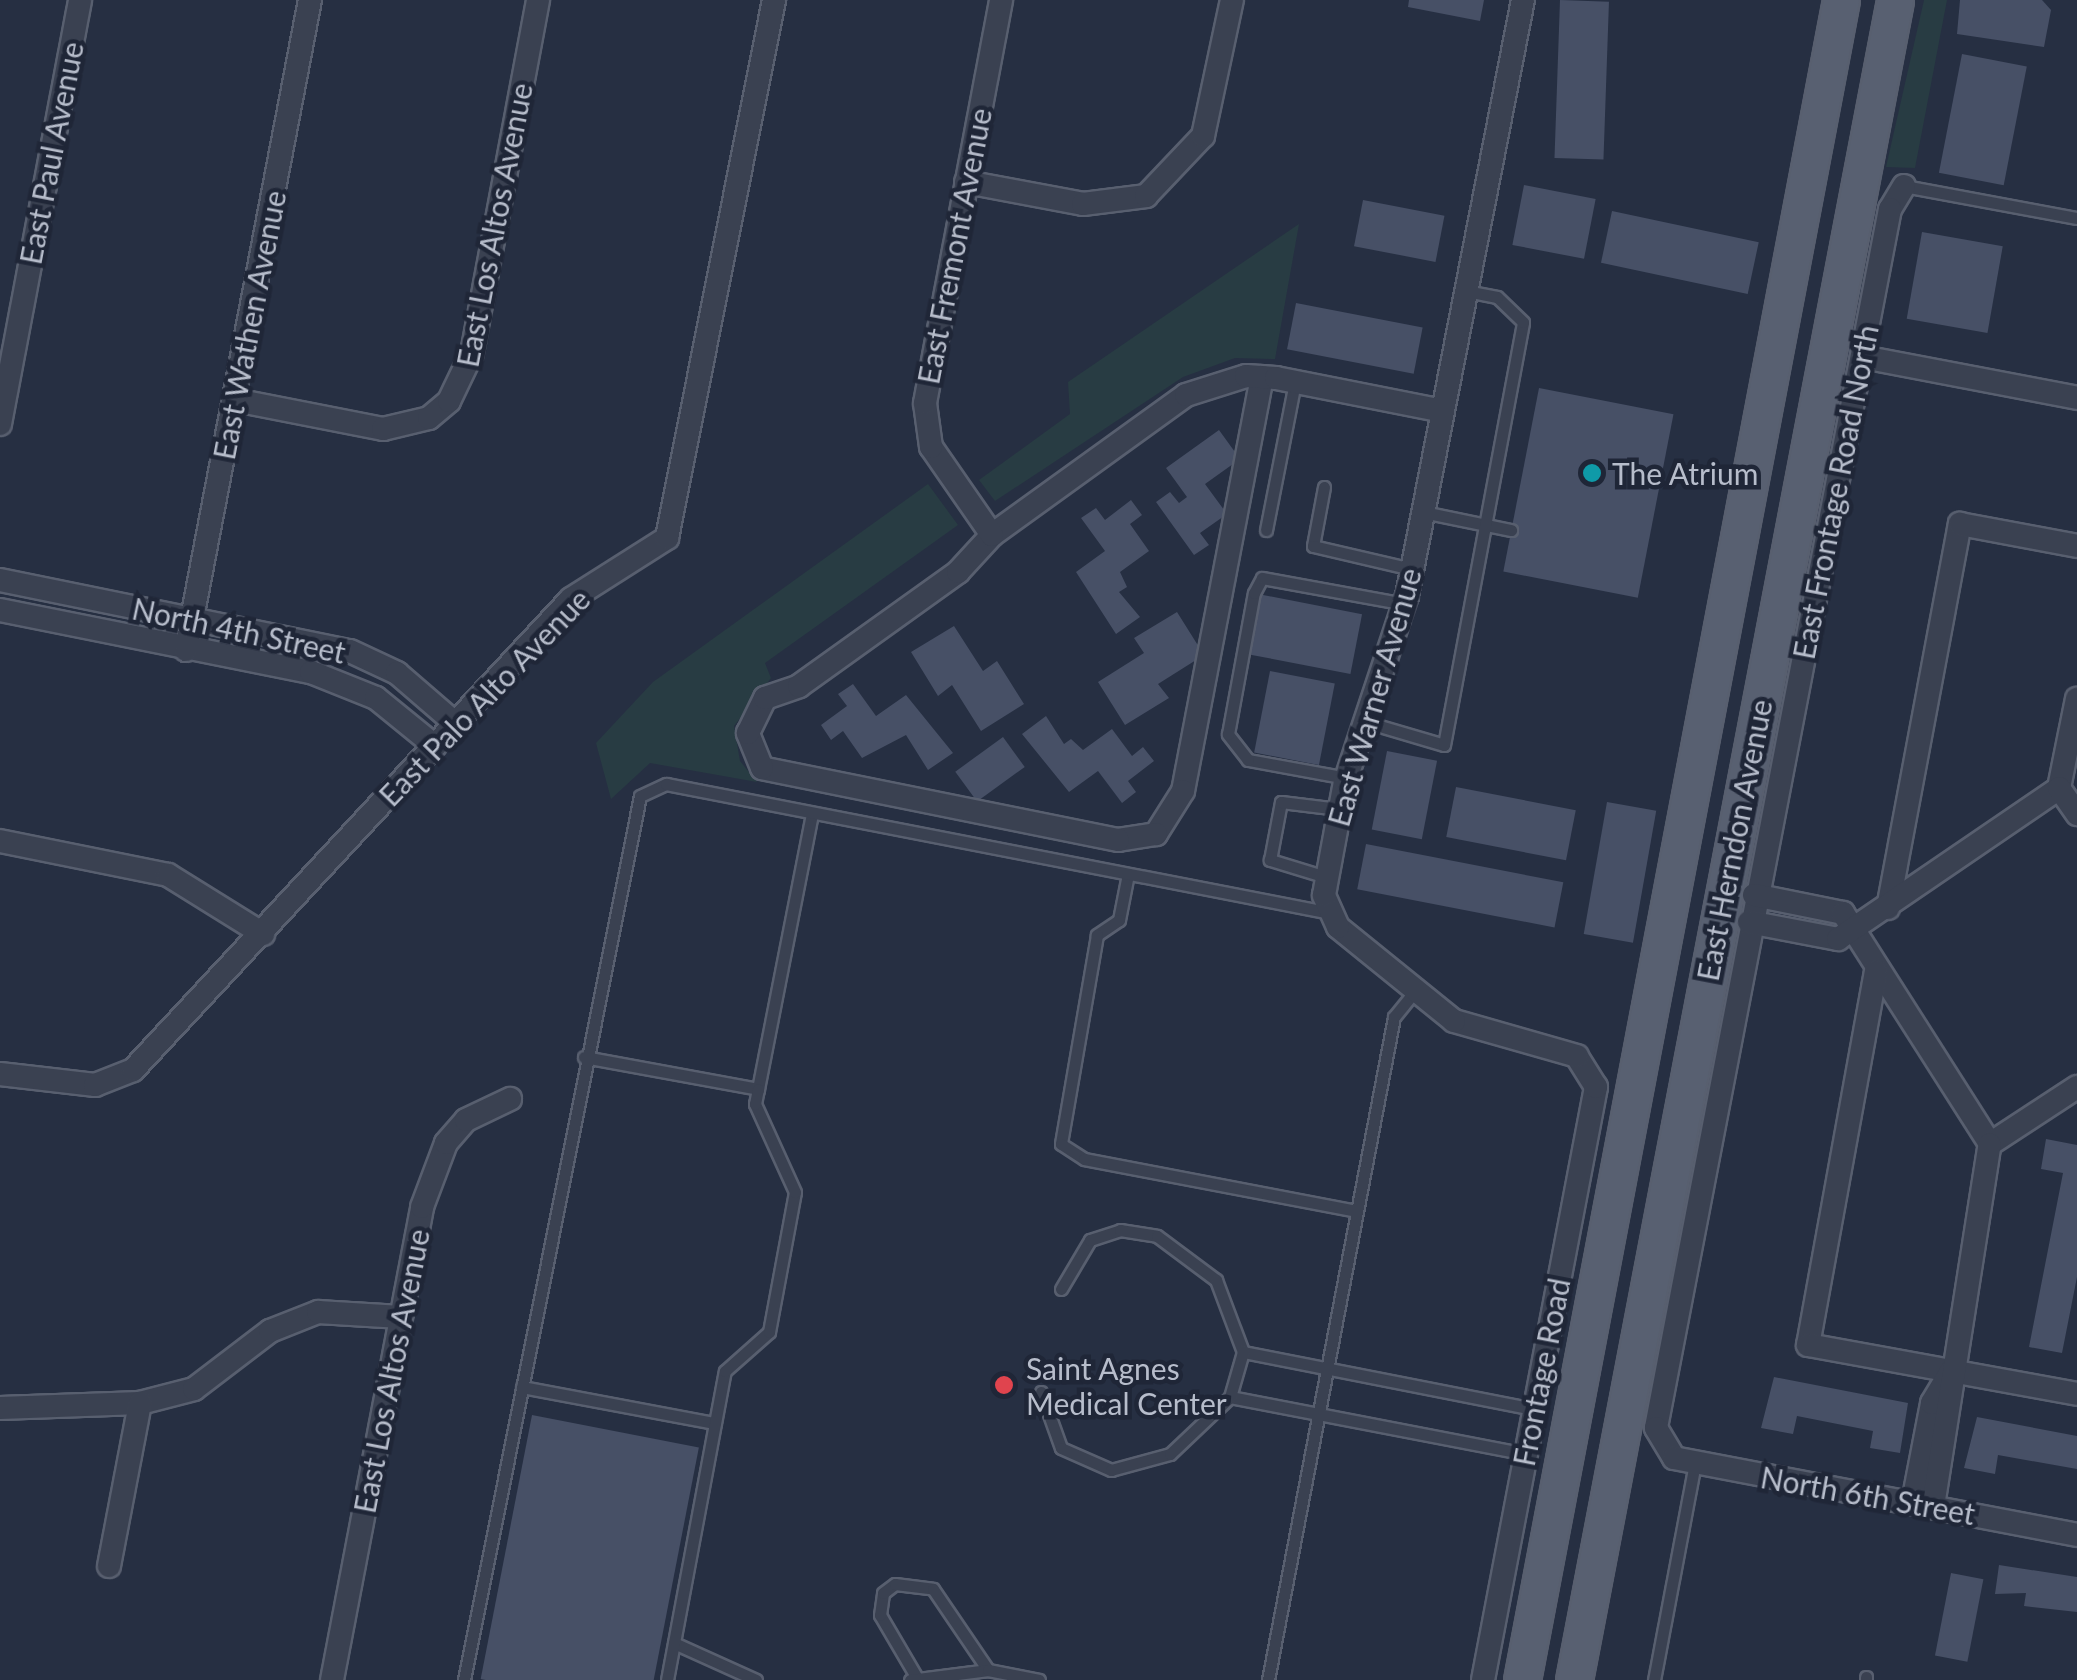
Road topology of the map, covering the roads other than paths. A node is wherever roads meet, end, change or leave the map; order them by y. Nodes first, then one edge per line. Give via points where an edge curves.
1 (80, 0) edge
2 (310, 0) edge
3 (538, 0) edge
4 (774, 0) edge
5 (1001, 0) edge
6 (1232, 0) edge
7 (1523, 0) edge
8 (1841, 0) edge
9 (1895, 0) edge
10 (966, 182) junction
11 (1904, 186) joint
12 (2077, 218) edge
13 (1466, 291) junction
14 (1863, 357) junction
15 (1262, 377) junction
16 (1295, 382) junction
17 (2076, 394) edge
18 (235, 400) junction
19 (1442, 411) junction
20 (0, 424) edge
21 (1324, 488) dead end
22 (1423, 512) junction
23 (1485, 525) junction
24 (1266, 530) dead end
25 (1511, 530) dead end
26 (992, 534) junction
27 (2077, 546) edge
28 (1412, 569) junction
29 (0, 580) edge
30 (1404, 604) junction
31 (0, 610) edge
32 (192, 620) junction
33 (186, 650) junction
34 (2077, 698) edge
35 (1366, 722) junction
36 (456, 724) junction
37 (434, 746) junction
38 (1347, 778) junction
39 (2059, 788) junction
40 (1339, 809) junction
41 (812, 813) junction
42 (2077, 814) edge
43 (0, 842) edge
44 (1128, 874) junction
45 (1326, 877) junction
46 (1754, 895) junction
47 (1888, 908) junction
48 (1326, 912) junction
49 (1748, 922) junction
50 (1856, 929) junction
51 (263, 934) junction
52 (1876, 971) junction
53 (1416, 990) junction
54 (584, 1056) junction
55 (0, 1074) edge
56 (2077, 1087) edge
57 (758, 1088) junction
58 (510, 1099) dead end
59 (1990, 1144) junction
60 (1356, 1211) junction
61 (1061, 1289) dead end
62 (401, 1316) junction
63 (1244, 1352) junction
64 (1326, 1367) junction
65 (1950, 1371) junction
66 (522, 1387) junction
67 (1041, 1392) dead end
68 (2077, 1394) edge
69 (1230, 1398) junction
70 (140, 1403) junction
71 (0, 1408) edge
72 (1534, 1408) junction
73 (1316, 1414) junction
74 (715, 1424) junction
75 (1662, 1449) joint
76 (1526, 1454) junction
77 (1695, 1463) junction
78 (1923, 1504) junction
79 (2077, 1535) edge
80 (109, 1566) dead end
81 (674, 1643) junction
82 (996, 1674) edge
83 (913, 1679) edge
84 (332, 1680) edge
85 (464, 1680) edge
86 (668, 1680) edge
87 (756, 1680) edge
88 (1040, 1680) edge
89 (1268, 1680) edge
90 (1483, 1680) edge
91 (1522, 1680) edge
92 (1574, 1680) edge
93 (1654, 1680) edge

1 - 20 street, East Paul Avenue
2 - 18 street, East Wathen Avenue
3 - 18 street, East Los Altos Avenue via 472,353 449,401 406,428 383,429
4 - 36 street, East Palo Alto Avenue via 667,538 571,600
5 - 10 street, East Fremont Avenue
6 - 10 street via 1203,136 1146,196 1106,206
7 - 13 street, East Warner Avenue
8 - 91 main road, East Herndon Avenue
9 - 92 main road, East Herndon Avenue
10 - 26 street, East Fremont Avenue via 926,422 931,447
11 - 12 lane
11 - 14 street, East Frontage Road North via 1890,209
13 - 19 street, East Warner Avenue
13 - 23 lane via 1497,298 1522,322
14 - 17 street
14 - 46 street, East Frontage Road North
15 - 16 street
15 - 26 street via 1225,380 1186,396
15 - 26 street via 1183,791 1156,834 1129,842 772,773 752,751 752,716 765,698 799,686 942,584
16 - 19 street
16 - 24 lane
18 - 32 street, East Wathen Avenue
19 - 22 street, East Warner Avenue
21 - 28 lane via 1313,546
22 - 23 lane
22 - 28 street, East Warner Avenue
23 - 25 lane
23 - 35 lane via 1444,745
27 - 47 street via 1960,524
28 - 30 street, East Warner Avenue
29 - 32 street, North 4th Street
30 - 35 street, East Warner Avenue
30 - 38 lane via 1262,578 1254,593 1228,734 1248,760
31 - 33 street, North 4th Street
32 - 33 street, East Wathen Avenue
32 - 36 street, North 4th Street via 380,663
33 - 37 street, North 4th Street via 342,682
34 - 39 street
35 - 38 street, East Warner Avenue
36 - 37 street, East Palo Alto Avenue
37 - 51 street, East Palo Alto Avenue
38 - 40 street, East Warner Avenue
39 - 42 street
39 - 47 street
40 - 45 street, East Warner Avenue
40 - 45 lane via 1282,802 1270,860
41 - 44 lane
41 - 54 lane via 666,784 640,796
41 - 57 lane
43 - 51 street via 168,875
44 - 48 lane
44 - 60 lane via 1119,920 1096,936 1059,1132 1067,1150
45 - 48 street, East Warner Avenue
46 - 49 street, East Frontage Road North
46 - 50 street via 1843,913
47 - 50 street
48 - 53 street
49 - 50 street via 1838,939
49 - 75 street, East Frontage Road North via 1656,1428
50 - 52 street
51 - 55 street, East Palo Alto Avenue via 154,1052 94,1085
52 - 59 street
52 - 65 street via 1808,1344
53 - 60 lane via 1394,1018
53 - 72 street, Frontage Road via 1464,1028 1588,1066 1596,1087
54 - 57 lane
54 - 66 lane
56 - 59 street
57 - 74 lane via 755,1104 795,1192 769,1332 725,1371
58 - 62 street, East Los Altos Avenue via 466,1120 446,1144 422,1207
59 - 65 street
60 - 64 lane
61 - 63 lane via 1090,1240 1120,1230 1157,1236 1216,1280
62 - 70 street via 318,1312 270,1331 194,1389
62 - 84 street, East Los Altos Avenue
63 - 64 lane
63 - 69 lane
64 - 72 lane
64 - 73 lane
65 - 68 street
65 - 78 street
66 - 74 lane
66 - 85 lane
67 - 69 lane via 1061,1448 1110,1470 1170,1454
69 - 73 lane
70 - 71 street
70 - 80 street
72 - 76 street, Frontage Road
73 - 76 lane
73 - 89 lane
74 - 81 lane
75 - 77 street, North 6th Street
76 - 90 street, Frontage Road
77 - 78 street, North 6th Street
77 - 93 lane
78 - 79 street, North 6th Street
81 - 86 lane
81 - 87 lane
82 - 83 lane
82 - 83 lane via 933,1589 895,1584 882,1593 880,1615
82 - 88 lane

